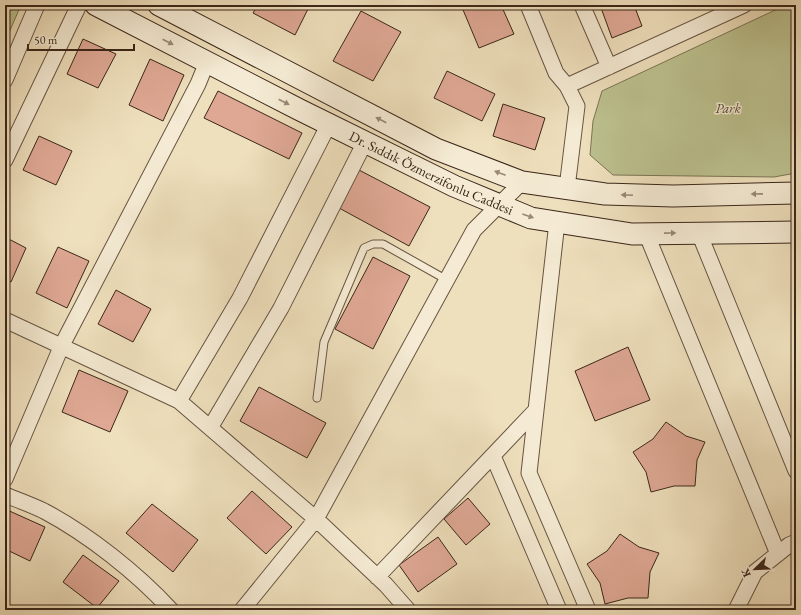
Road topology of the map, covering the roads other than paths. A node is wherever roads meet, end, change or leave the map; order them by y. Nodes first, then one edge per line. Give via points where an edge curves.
1 (37, 5) edge
2 (79, 5) edge
3 (96, 5) edge
4 (159, 5) edge
5 (528, 5) edge
6 (582, 5) edge
7 (739, 6) edge
8 (207, 62) junction
9 (609, 67) junction
10 (7, 70) edge
11 (567, 86) junction
12 (329, 124) junction
13 (365, 142) junction
14 (5, 160) edge
15 (522, 182) junction
16 (567, 188) junction
17 (796, 193) edge
18 (498, 204) junction
19 (557, 222) junction
20 (796, 232) edge
21 (646, 233) junction
22 (699, 233) junction
23 (447, 280) junction
24 (5, 320) edge
25 (62, 345) junction
26 (317, 398) dead end
27 (179, 401) junction
28 (536, 410) junction
29 (210, 428) junction
30 (493, 456) junction
31 (796, 471) edge
32 (5, 479) edge
33 (5, 494) edge
34 (316, 519) junction
35 (796, 542) edge
36 (778, 554) junction
37 (377, 577) junction
38 (171, 610) edge
39 (242, 610) edge
40 (408, 610) edge
41 (559, 610) edge
42 (588, 610) edge
43 (736, 610) edge

1 - 10 street
2 - 14 street
3 -> 8 main road, Dr. Sıddık Özmerzifonlu Caddesi
15 -> 4 main road, Dr. Sıddık Özmerzifonlu Caddesi via 436,149
5 - 11 street via 556,73
6 - 9 street
7 - 9 street
8 -> 12 main road, Dr. Sıddık Özmerzifonlu Caddesi
8 - 25 street via 198,84
9 - 11 street
11 - 16 street via 577,106
12 - 13 main road, Dr. Sıddık Özmerzifonlu Caddesi
12 - 27 street via 240,298
13 - 18 main road, Dr. Sıddık Özmerzifonlu Caddesi via 454,186
13 - 29 street via 281,308
15 - 16 main road, Dr. Sıddık Özmerzifonlu Caddesi
15 - 18 street
17 -> 16 main road, Dr. Sıddık Özmerzifonlu Caddesi via 673,196 605,194
18 -> 19 main road, Dr. Sıddık Özmerzifonlu Caddesi via 531,218
18 - 23 street via 474,230
19 - 21 main road, Dr. Sıddık Özmerzifonlu Caddesi via 632,234
19 - 28 street
20 - 22 main road, Dr. Sıddık Özmerzifonlu Caddesi
21 -> 22 main road, Dr. Sıddık Özmerzifonlu Caddesi
21 - 36 street
22 - 31 street
23 - 26 lane via 383,244 373,244 364,248 324,342
23 - 34 street
24 - 25 street
25 - 27 street
25 - 32 street
27 - 29 street
28 - 30 street
28 - 42 street via 529,473
29 - 34 street
30 - 37 street
30 - 41 street
33 - 38 street via 44,511 90,538
34 - 37 street
34 - 39 street
35 - 36 street
36 - 43 street via 755,572
37 - 40 street

